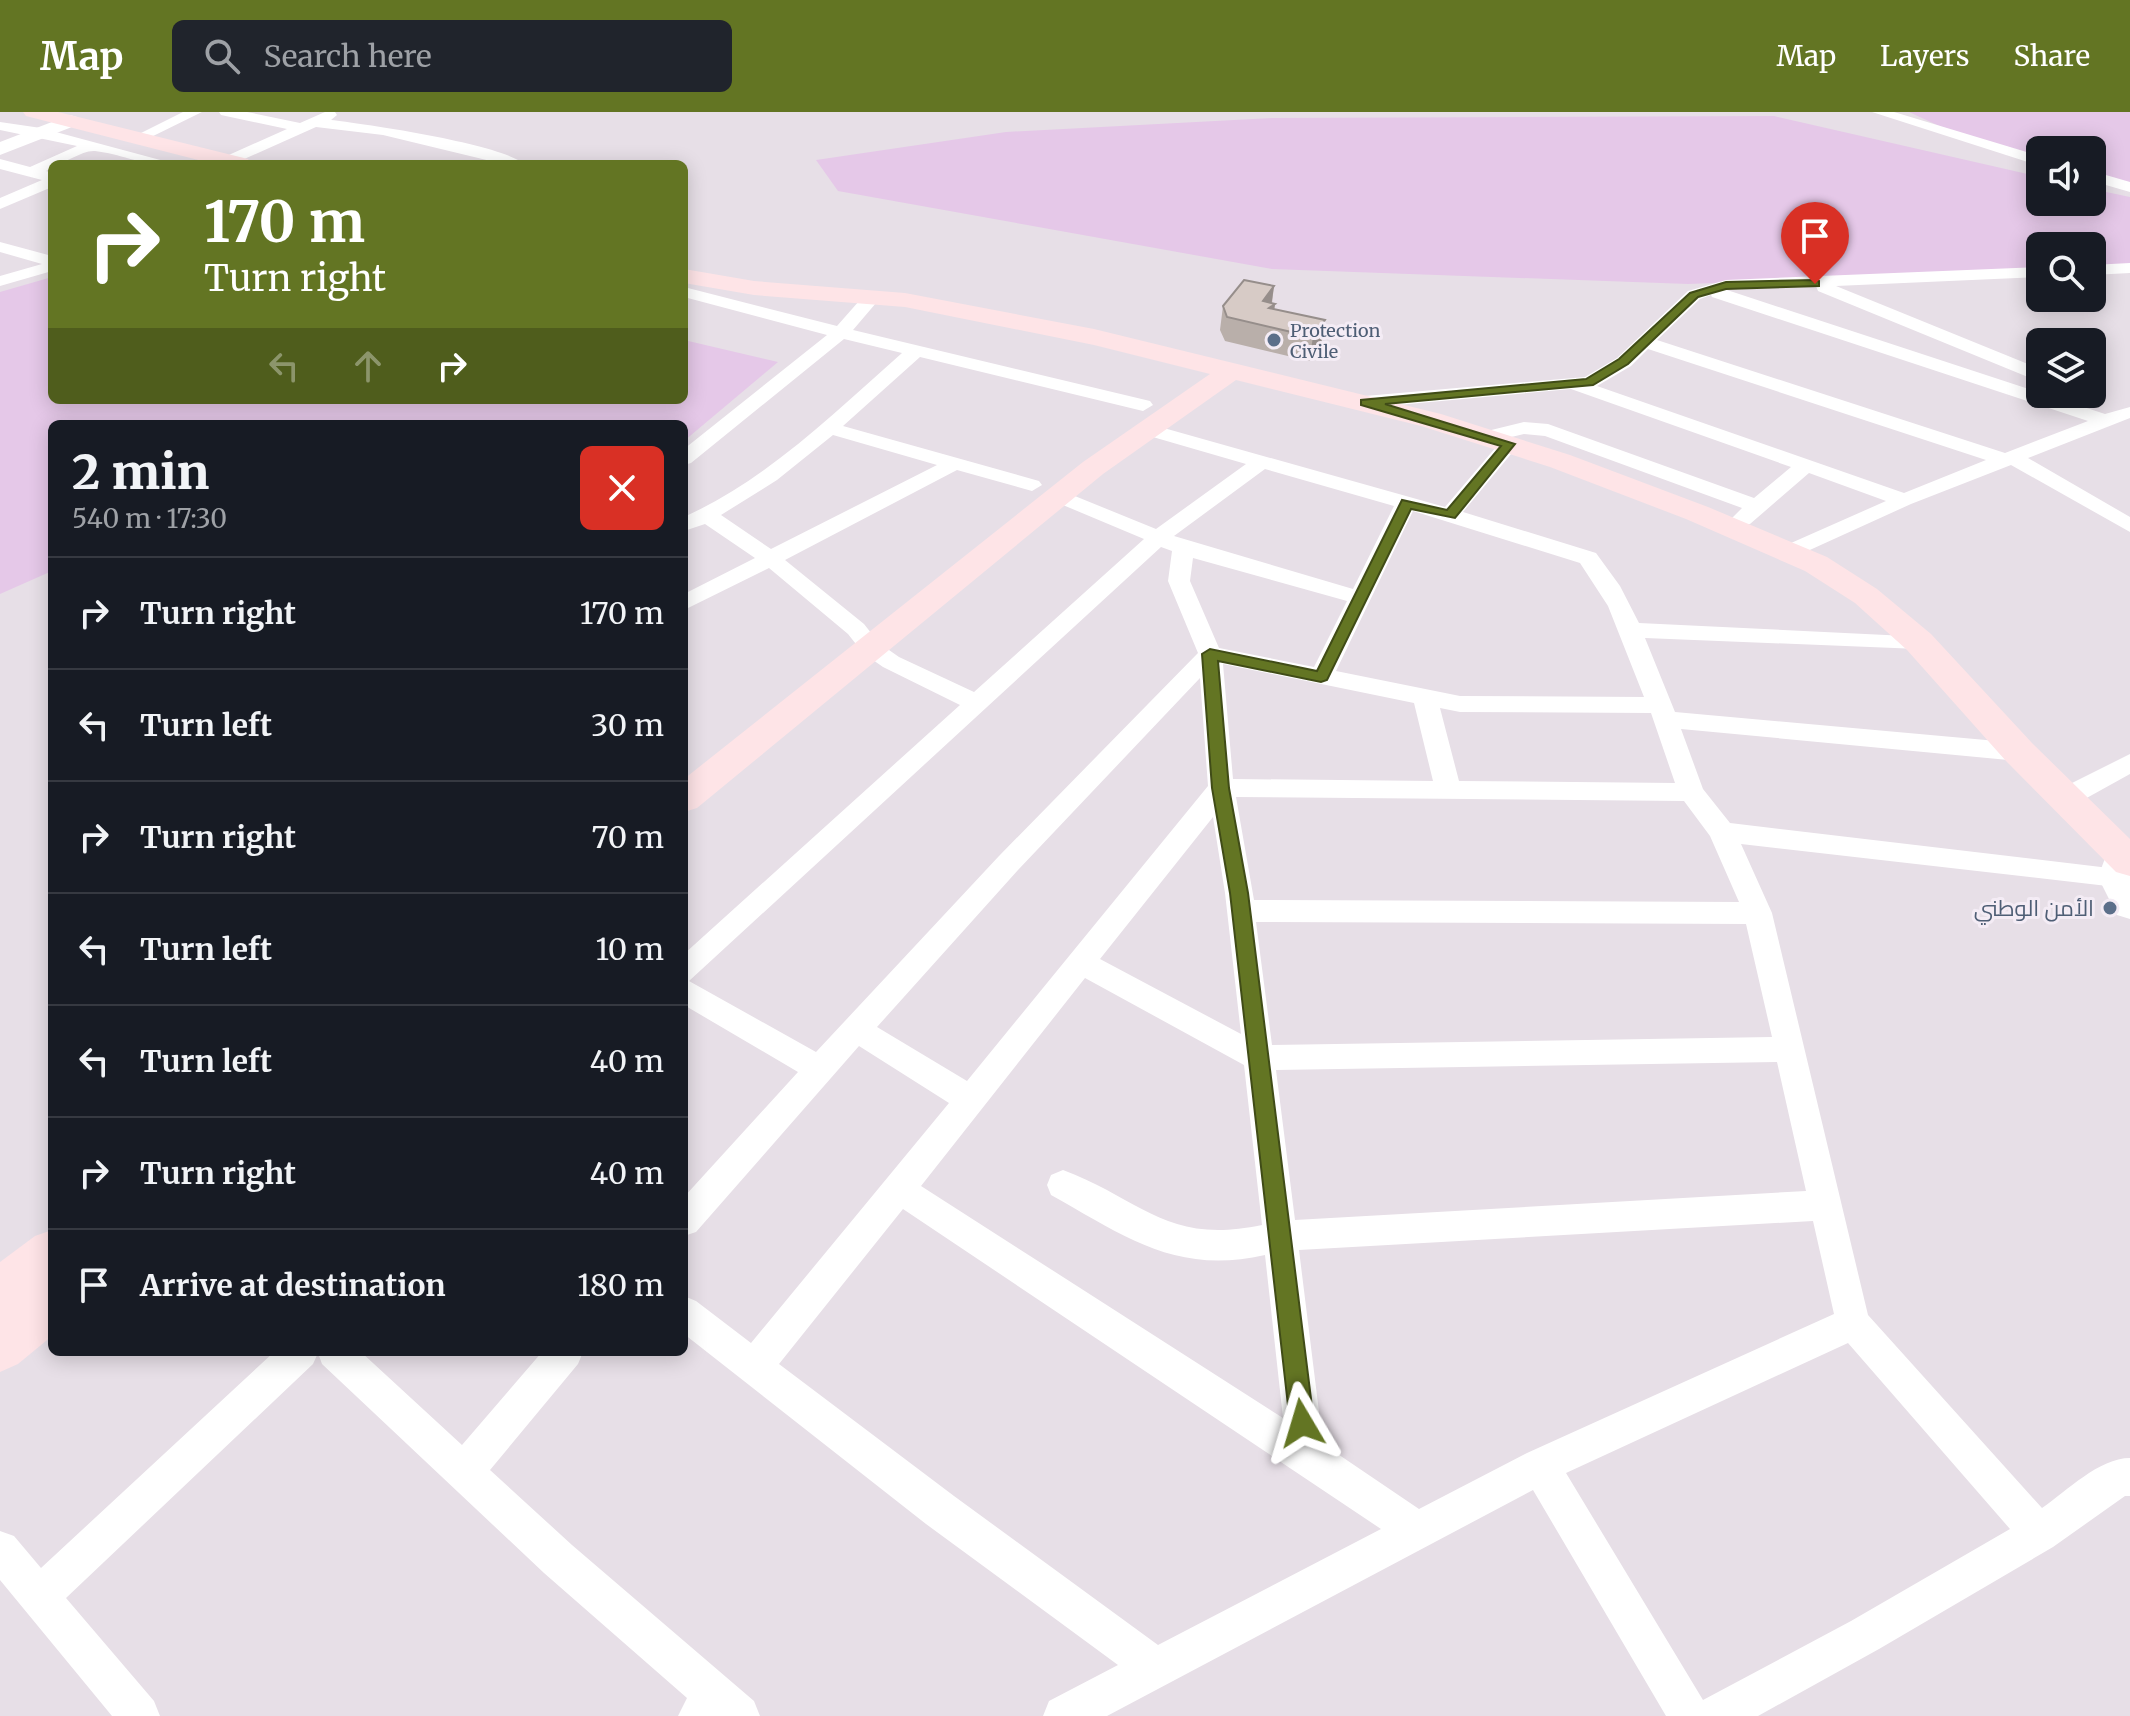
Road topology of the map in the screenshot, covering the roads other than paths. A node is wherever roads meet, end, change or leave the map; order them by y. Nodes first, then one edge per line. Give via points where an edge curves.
1 (195, 112) edge
2 (226, 112) edge
3 (333, 112) edge
4 (1879, 112) edge
5 (37, 122) edge
6 (314, 122) junction
7 (0, 126) edge
8 (298, 127) junction
9 (90, 146) junction
10 (0, 149) edge
11 (147, 155) edge
12 (2026, 157) edge
13 (58, 160) edge
14 (209, 160) edge
15 (238, 160) edge
16 (506, 160) edge
17 (0, 164) edge
18 (48, 165) edge
19 (31, 172) junction
20 (48, 178) edge
21 (2106, 180) edge
22 (48, 181) edge
23 (2130, 187) edge
24 (0, 204) edge
25 (0, 247) edge
26 (48, 263) edge
27 (48, 265) edge
28 (2130, 268) edge
29 (2106, 269) edge
30 (2026, 273) edge
31 (688, 277) edge
32 (0, 281) edge
33 (1815, 284) junction
34 (1707, 289) junction
35 (688, 293) edge
36 (873, 296) junction
37 (841, 333) junction
38 (1644, 342) junction
39 (917, 350) junction
40 (1219, 368) junction
41 (2026, 370) edge
42 (1573, 384) junction
43 (1365, 402) junction
44 (2106, 403) edge
45 (2128, 412) edge
46 (1145, 417) junction
47 (2105, 420) junction
48 (829, 428) junction
49 (1498, 441) junction
50 (688, 456) edge
51 (2009, 458) junction
52 (1260, 463) junction
53 (954, 464) junction
54 (1806, 465) junction
55 (1045, 491) junction
56 (1904, 500) junction
57 (1406, 503) junction
58 (1757, 506) junction
59 (706, 515) junction
60 (1450, 515) junction
61 (688, 523) edge
62 (2130, 526) edge
63 (1732, 527) junction
64 (1171, 543) junction
65 (1790, 552) junction
66 (771, 559) junction
67 (1360, 598) junction
68 (688, 601) edge
69 (1630, 630) junction
70 (864, 639) junction
71 (1919, 642) junction
72 (1210, 654) junction
73 (1321, 677) junction
74 (1425, 699) junction
75 (977, 703) junction
76 (1662, 712) junction
77 (2019, 752) junction
78 (688, 760) edge
79 (2130, 763) edge
80 (1221, 788) junction
81 (1448, 790) junction
82 (1691, 792) junction
83 (688, 795) edge
84 (2065, 798) junction
85 (1722, 832) junction
86 (2124, 874) edge
87 (1241, 911) junction
88 (1758, 913) junction
89 (1082, 963) junction
90 (688, 967) edge
91 (688, 993) edge
92 (856, 1029) junction
93 (1790, 1049) junction
94 (1258, 1058) junction
95 (821, 1070) junction
96 (971, 1100) junction
97 (1063, 1185) dead end
98 (899, 1189) junction
99 (1826, 1205) junction
100 (688, 1217) edge
101 (1281, 1236) junction
102 (48, 1255) edge
103 (0, 1292) edge
104 (48, 1308) edge
105 (688, 1316) edge
106 (1853, 1323) junction
107 (0, 1347) edge
108 (296, 1356) edge
109 (339, 1356) edge
110 (562, 1356) edge
111 (755, 1366) junction
112 (1306, 1454) junction
113 (1540, 1466) junction
114 (464, 1472) junction
115 (2130, 1477) edge
116 (1417, 1531) junction
117 (2039, 1533) junction
118 (4, 1564) edge
119 (38, 1598) junction
120 (1156, 1668) junction
121 (718, 1709) edge
122 (139, 1716) edge
123 (1064, 1716) edge
124 (1689, 1716) edge
125 (1716, 1716) edge

1 - 11 street
2 - 8 street
3 - 6 street
4 - 12 street
5 - 7 street
5 - 9 street
5 - 10 street
5 - 11 main road via 70,121
6 - 8 street
6 - 16 street via 383,131
8 - 15 street
9 - 11 street
9 - 13 street
11 - 14 main road
17 - 19 street
18 - 19 street
19 - 20 street
21 - 23 street
22 - 24 street
25 - 26 street
27 - 32 street
28 - 29 street
30 - 33 street
31 - 36 main road via 754,288
33 - 34 street
33 - 41 street
34 - 38 street via 1684,302
34 - 47 street
35 - 37 street
36 - 37 street
36 - 40 main road via 1016,320
37 - 39 street
37 - 50 street
38 - 42 street via 1601,377
38 - 51 street
39 - 46 street
39 - 48 street
40 - 43 main road
40 - 46 main road
42 - 43 street
42 - 54 street
43 - 49 main road
44 - 45 street
45 - 47 street
46 - 52 street
46 - 55 main road
47 - 51 street
48 - 53 street
48 - 59 street via 791,463
49 - 58 street via 1524,428 1548,430
49 - 60 street
49 - 63 main road
51 - 56 street
51 - 62 street
52 - 57 street
52 - 64 street
53 - 55 street
53 - 66 street
54 - 56 street
54 - 58 street
55 - 64 street
55 - 70 main road
56 - 65 street
57 - 60 street
57 - 67 street
58 - 63 street
59 - 61 street
59 - 66 street
60 - 69 street via 1588,558 1598,567
63 - 65 main road
64 - 67 street
64 - 72 street via 1179,581
64 - 75 street
65 - 71 main road via 1866,596
66 - 68 street
66 - 70 street
67 - 73 street
69 - 71 street
69 - 76 street
70 - 75 street via 913,675
70 - 78 main road
70 - 83 main road
71 - 77 main road
72 - 73 street
72 - 80 street
72 - 92 street
73 - 74 street
74 - 76 street
74 - 81 street
75 - 90 street
76 - 77 street
76 - 82 street
77 - 84 main road
79 - 84 street
80 - 81 street
80 - 87 street
80 - 89 street
81 - 82 street
82 - 85 street
84 - 86 main road
85 - 86 street
85 - 88 street
87 - 88 street
87 - 94 street
88 - 93 street
89 - 94 street
89 - 96 street
91 - 95 street
92 - 95 street
92 - 96 street
93 - 94 street
93 - 99 street
94 - 101 street
95 - 100 street
96 - 98 street
97 - 101 street via 1178,1242 1237,1246
98 - 111 street
98 - 112 street
99 - 101 street
99 - 106 street
101 - 112 street
102 - 103 main road
104 - 107 main road
105 - 111 street
106 - 113 street
106 - 117 street
108 - 119 street
109 - 114 street
110 - 114 street
111 - 120 street
112 - 116 street
113 - 116 street
113 - 124 street
114 - 121 street
115 - 117 street via 2120,1477
116 - 120 street
117 - 125 street
118 - 119 street
119 - 122 street
120 - 123 street

